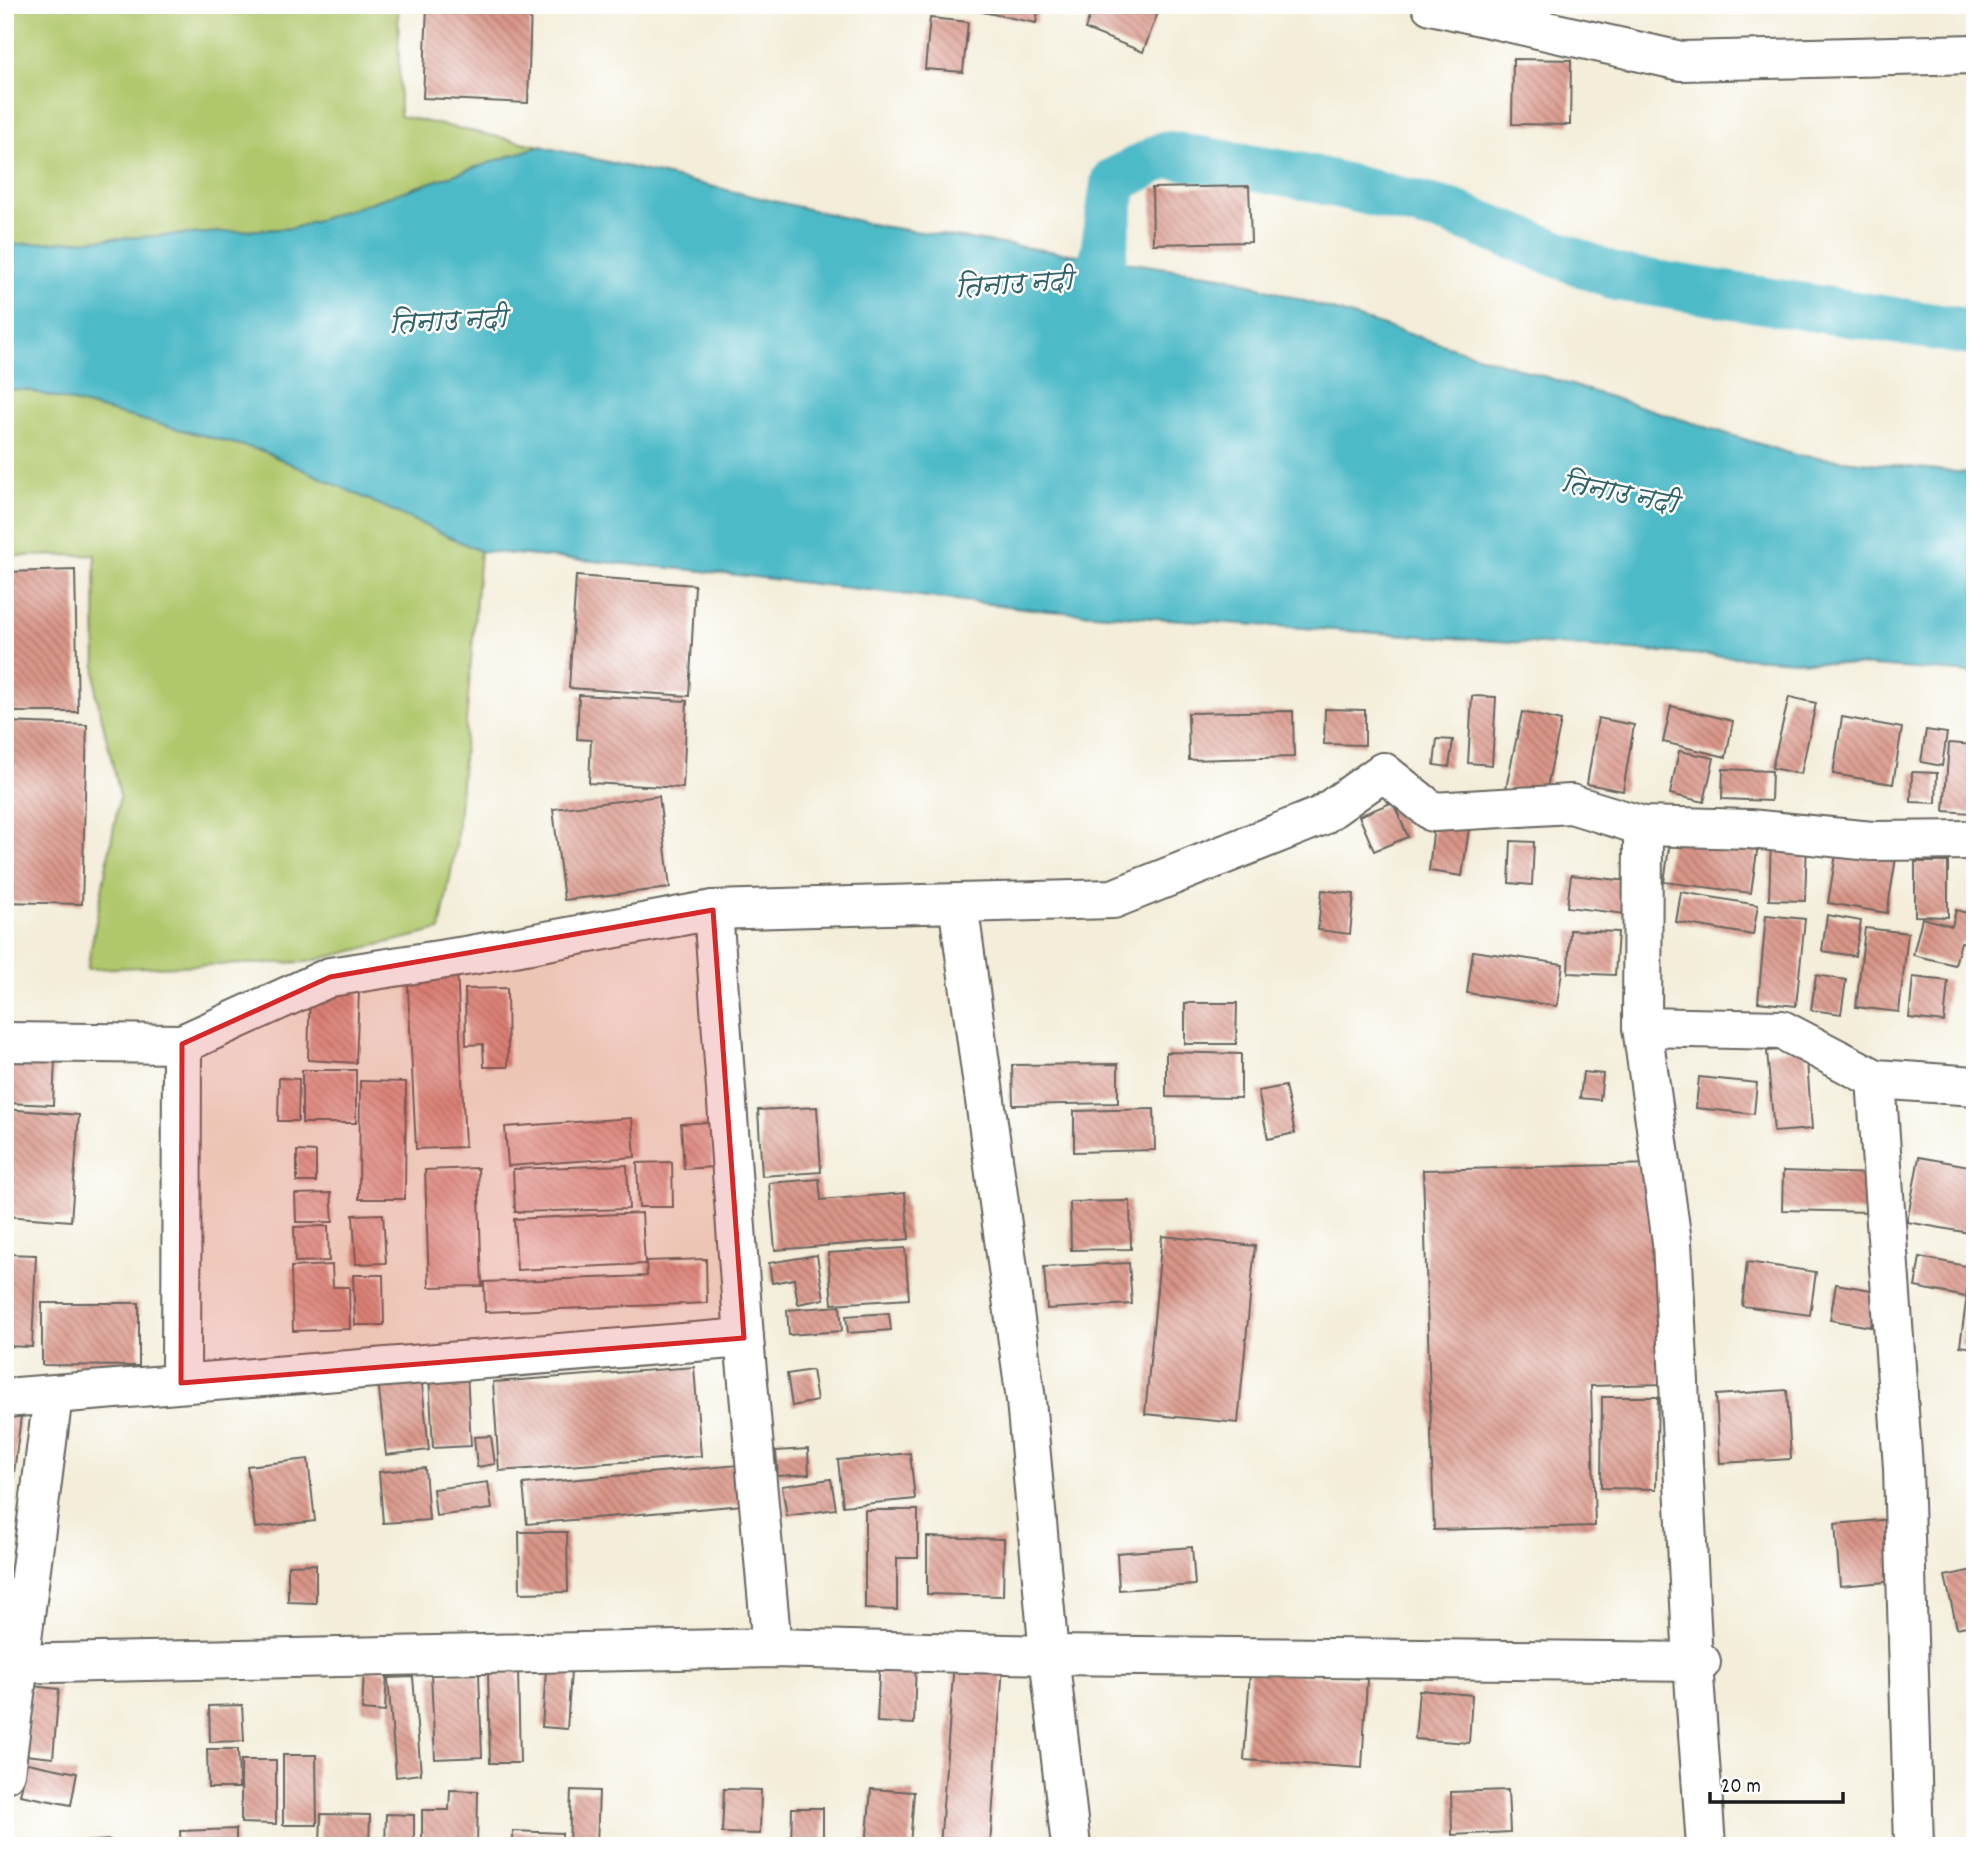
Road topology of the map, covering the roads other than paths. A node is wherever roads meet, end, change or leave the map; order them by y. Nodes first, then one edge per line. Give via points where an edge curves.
1 (1431, 5) edge
2 (1975, 54) edge
3 (1643, 827) junction
4 (1975, 840) edge
5 (958, 903) junction
6 (713, 909) junction
7 (1642, 1027) junction
8 (5, 1042) edge
9 (182, 1044) junction
10 (1876, 1079) junction
11 (1975, 1086) edge
12 (744, 1338) junction
13 (181, 1383) junction
14 (53, 1395) junction
15 (5, 1398) edge
16 (772, 1648) junction
17 (1049, 1655) junction
18 (13, 1663) edge
19 (1697, 1663) junction
20 (5, 1773) edge
21 (1071, 1846) edge
22 (1706, 1846) edge
23 (1914, 1846) edge

1 - 2 street via 1681,61
3 - 4 street via 1750,830 1872,841
3 - 5 street via 1572,804 1433,812 1383,772 1321,816 1113,899
3 - 7 street
5 - 6 street
5 - 17 street via 1026,1400
6 - 9 street via 330,977
6 - 12 street
7 - 10 street via 1782,1030
7 - 19 street via 1672,1242
8 - 9 street
9 - 13 street
10 - 11 street
10 - 23 street via 1903,1468
12 - 13 street
12 - 16 street
13 - 14 street
14 - 15 street
14 - 18 street
16 - 17 street
16 - 18 street
17 - 19 street
17 - 21 street
18 - 20 street
19 - 22 street

